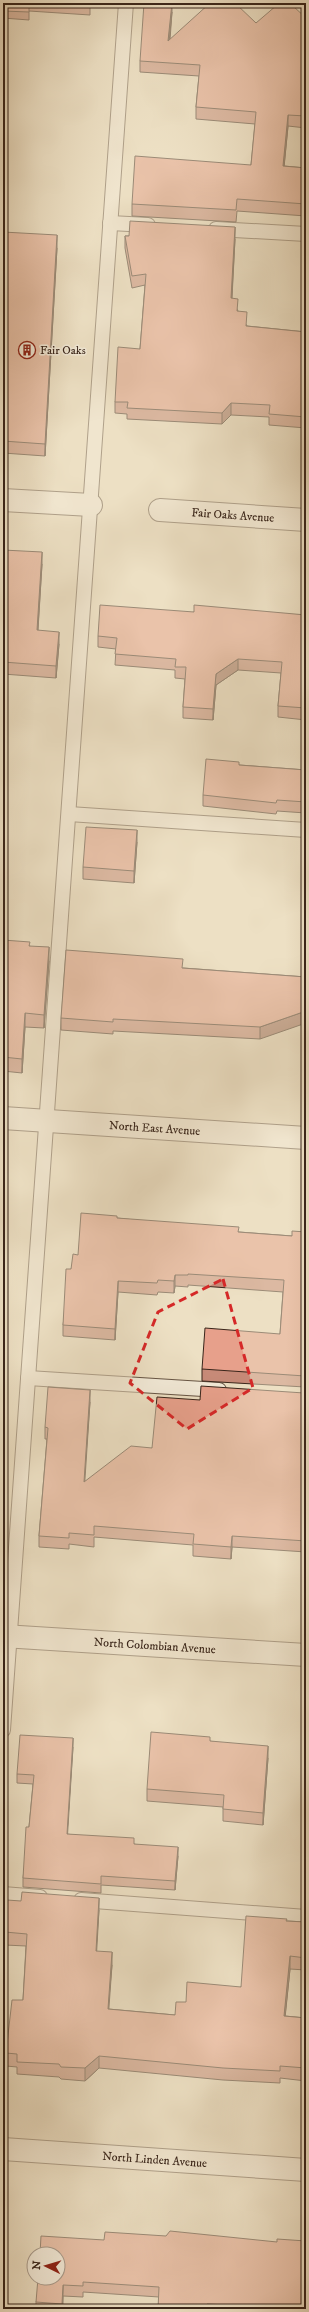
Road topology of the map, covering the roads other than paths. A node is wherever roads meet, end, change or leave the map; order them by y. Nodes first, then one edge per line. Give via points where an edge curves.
1 (126, 3) edge
2 (110, 223) junction
3 (165, 226) edge
4 (204, 228) edge
5 (306, 234) edge
6 (3, 500) edge
7 (91, 505) junction
8 (160, 510) dead end
9 (306, 520) edge
10 (69, 814) junction
11 (306, 830) edge
12 (3, 1118) edge
13 (46, 1121) junction
14 (306, 1138) edge
15 (28, 1378) junction
16 (235, 1391) edge
17 (6, 1636) edge
18 (306, 1655) edge
19 (3, 1730) edge
20 (3, 1894) edge
21 (51, 1898) edge
22 (67, 1899) edge
23 (306, 1917) edge
24 (3, 2149) edge
25 (306, 2170) edge

1 - 2 lane
2 - 3 lane
2 - 7 lane
4 - 5 lane
6 - 7 street
7 - 10 lane
8 - 9 street, Fair Oaks Avenue
10 - 11 lane
10 - 13 lane
12 - 13 street, North East Avenue
13 - 14 street, North East Avenue
13 - 15 lane
15 - 16 lane
15 - 17 lane
17 - 18 street, North Colombian Avenue
17 - 19 lane
20 - 21 lane
22 - 23 lane
24 - 25 street, North Linden Avenue

